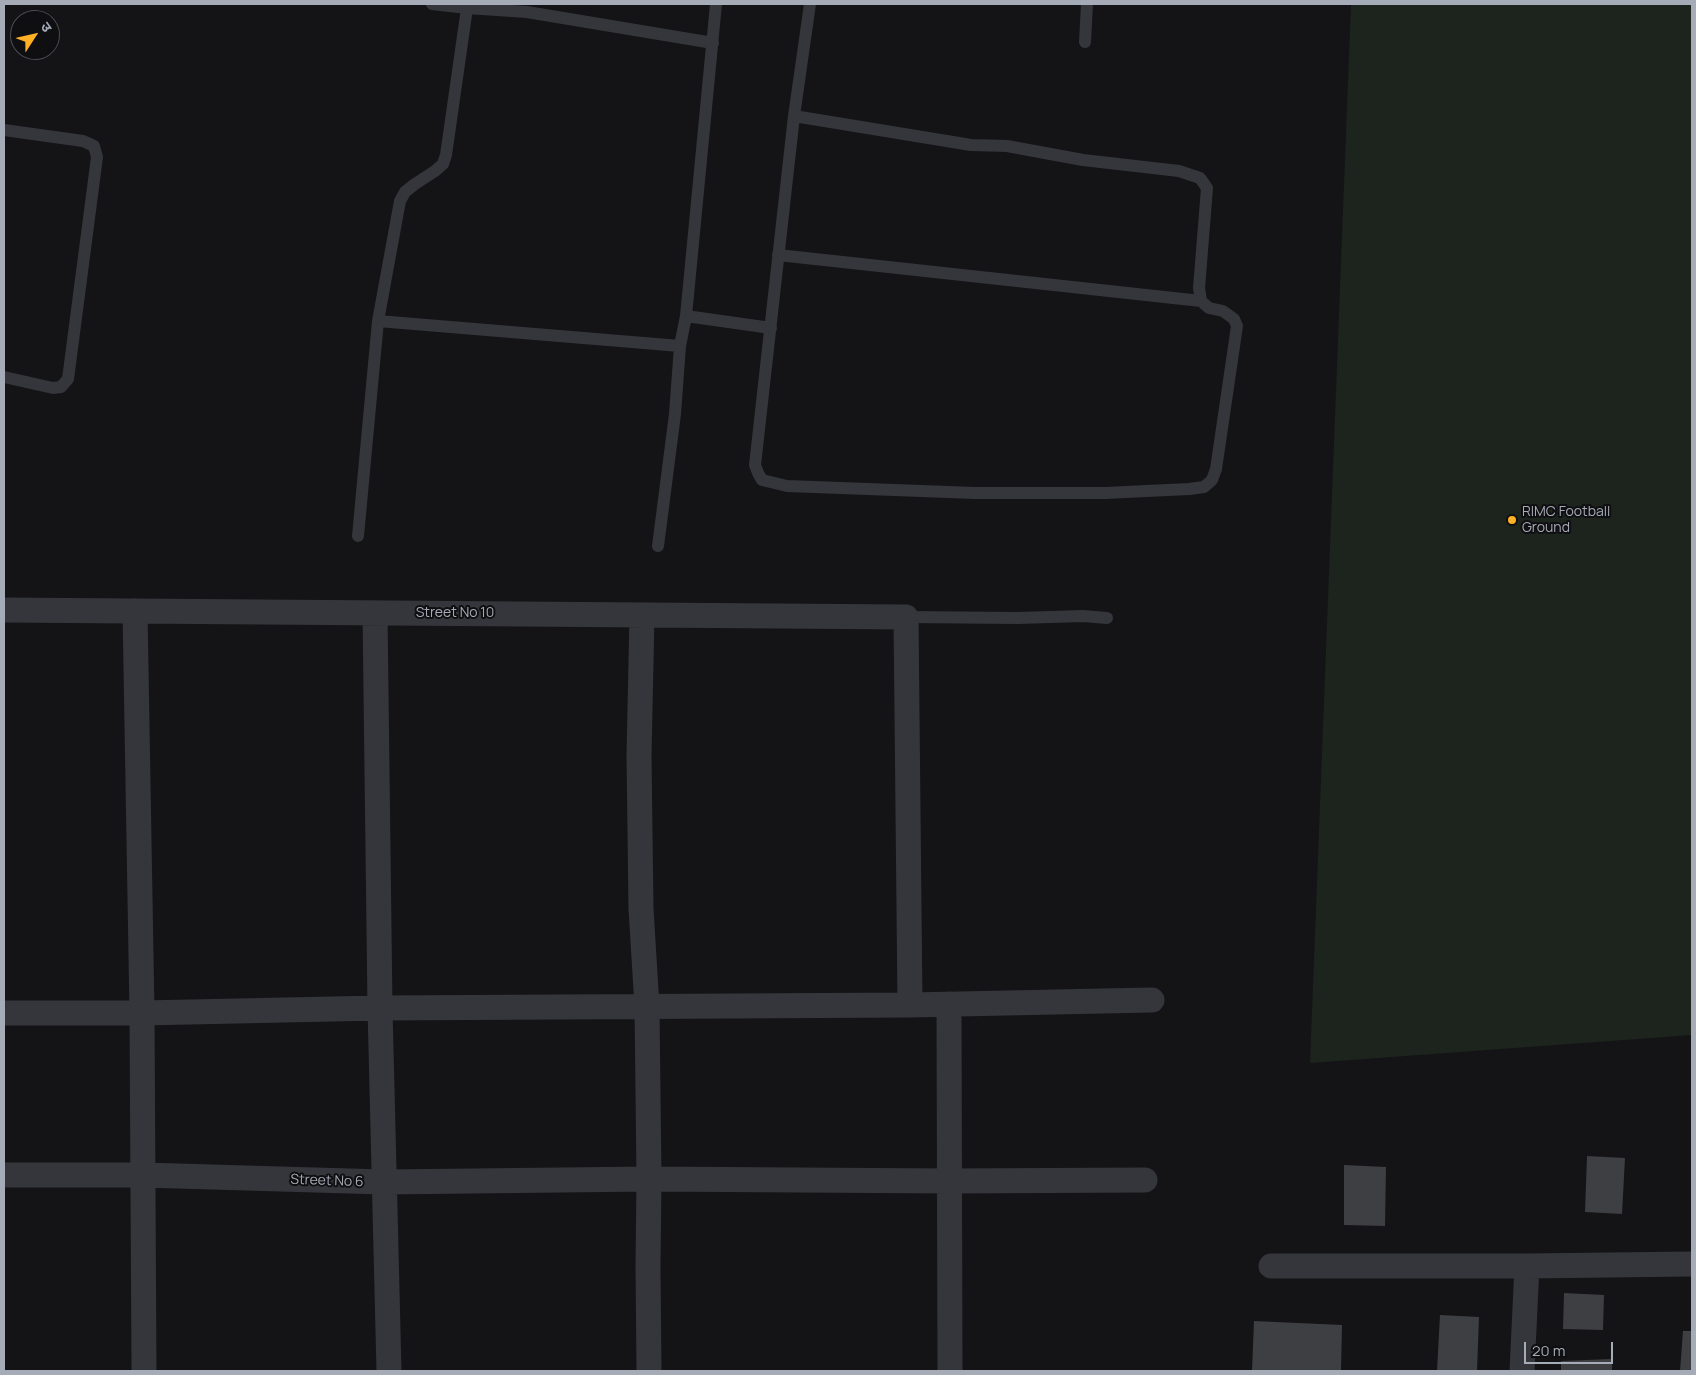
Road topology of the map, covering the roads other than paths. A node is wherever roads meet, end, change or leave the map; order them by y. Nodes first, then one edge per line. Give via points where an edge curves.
1 (432, 4) edge
2 (716, 4) edge
3 (810, 4) edge
4 (1087, 4) edge
5 (467, 8) junction
6 (712, 42) junction
7 (1085, 42) dead end
8 (794, 116) junction
9 (4, 130) edge
10 (778, 255) junction
11 (1201, 301) junction
12 (686, 316) junction
13 (378, 322) junction
14 (770, 328) junction
15 (680, 346) junction
16 (4, 377) edge
17 (358, 536) dead end
18 (658, 546) dead end
19 (4, 610) edge
20 (135, 611) junction
21 (376, 613) junction
22 (642, 615) junction
23 (906, 617) junction
24 (1107, 618) dead end
25 (1152, 1000) dead end
26 (949, 1004) junction
27 (910, 1005) junction
28 (647, 1006) junction
29 (380, 1008) junction
30 (4, 1013) edge
31 (142, 1013) junction
32 (143, 1175) junction
33 (4, 1176) edge
34 (650, 1179) junction
35 (1145, 1180) dead end
36 (950, 1181) junction
37 (384, 1182) junction
38 (1692, 1264) edge
39 (1271, 1266) dead end
40 (1527, 1266) junction
41 (144, 1371) edge
42 (389, 1371) edge
43 (649, 1371) edge
44 (950, 1371) edge
45 (1522, 1371) edge

1 - 5 lane
2 - 6 lane
3 - 8 lane
4 - 7 lane
5 - 6 lane via 527,12
5 - 13 lane via 446,155 443,164 415,184 400,201
6 - 12 lane
8 - 10 lane
8 - 11 lane via 970,145 1007,146 1083,160 1179,171 1200,178 1207,188 1199,288
9 - 16 lane via 83,141 94,146 97,157 68,379 61,387 53,388
10 - 11 lane
10 - 14 lane
11 - 14 lane via 1209,308 1223,311 1234,319 1237,326 1216,469 1212,480 1204,487 1189,489 1105,493 975,492 787,486 762,480 755,465
12 - 14 lane
12 - 15 lane
13 - 15 lane
13 - 17 lane
15 - 18 lane
19 - 20 street, Street No 10
20 - 21 street, Street No 10
20 - 31 street
21 - 22 street, Street No 10
21 - 29 street
22 - 23 street, Street No 10
22 - 28 street via 639,755 641,909
23 - 24 lane
23 - 27 street
25 - 26 street
26 - 27 street
26 - 36 street
27 - 28 street
28 - 29 street
28 - 34 street
29 - 31 street
29 - 37 street
30 - 31 street
31 - 32 street
32 - 33 street, Street No 6
32 - 37 street, Street No 6
32 - 41 street
34 - 36 street, Street No 6
34 - 37 street, Street No 6
34 - 43 street
35 - 36 street, Street No 6
36 - 44 street
37 - 42 street
38 - 40 street
39 - 40 street
40 - 45 street

